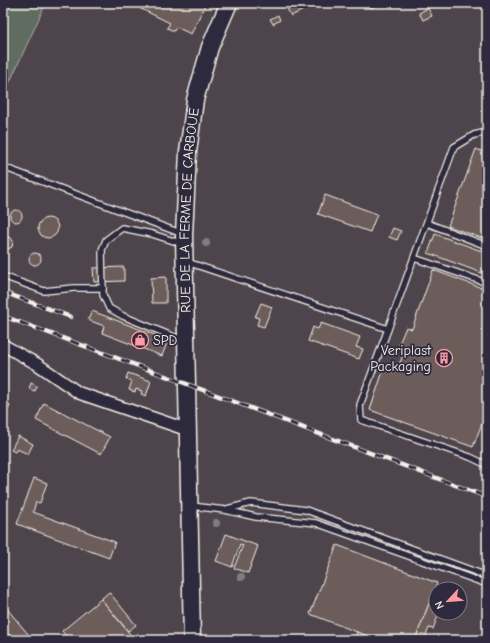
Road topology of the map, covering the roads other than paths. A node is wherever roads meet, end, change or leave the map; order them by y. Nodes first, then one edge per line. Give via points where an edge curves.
1 (229, 3) edge
2 (487, 132) edge
3 (3, 167) edge
4 (426, 223) junction
5 (184, 240) junction
6 (487, 246) edge
7 (414, 258) junction
8 (185, 261) junction
9 (3, 276) edge
10 (487, 283) edge
11 (103, 288) junction
12 (388, 329) junction
13 (186, 342) junction
14 (3, 344) edge
15 (188, 430) junction
16 (487, 464) edge
17 (189, 506) junction
18 (225, 510) junction
19 (487, 576) edge
20 (487, 584) edge
21 (192, 640) edge

1 - 5 street, RUE DE LA FERME DE CARBOUÉ via 210,47 195,100 188,152
2 - 4 lane via 474,135 454,147
3 - 5 lane
4 - 6 lane
4 - 7 lane
5 - 8 street, RUE DE LA FERME DE CARBOUÉ
5 - 11 lane via 122,228 106,240 102,250
7 - 10 lane
7 - 12 lane
8 - 12 lane
8 - 13 street, RUE DE LA FERME DE CARBOUÉ
9 - 11 lane via 44,291
11 - 13 lane via 108,308
12 - 16 lane via 360,405 361,420
13 - 15 street, RUE DE LA FERME DE CARBOUÉ
14 - 15 street via 79,393
15 - 17 street, RUE DE LA FERME DE CARBOUÉ
17 - 18 lane
17 - 21 street, RUE DE LA FERME DE CARBOUÉ
18 - 19 lane via 251,503 306,510
18 - 20 lane via 256,517 316,523

